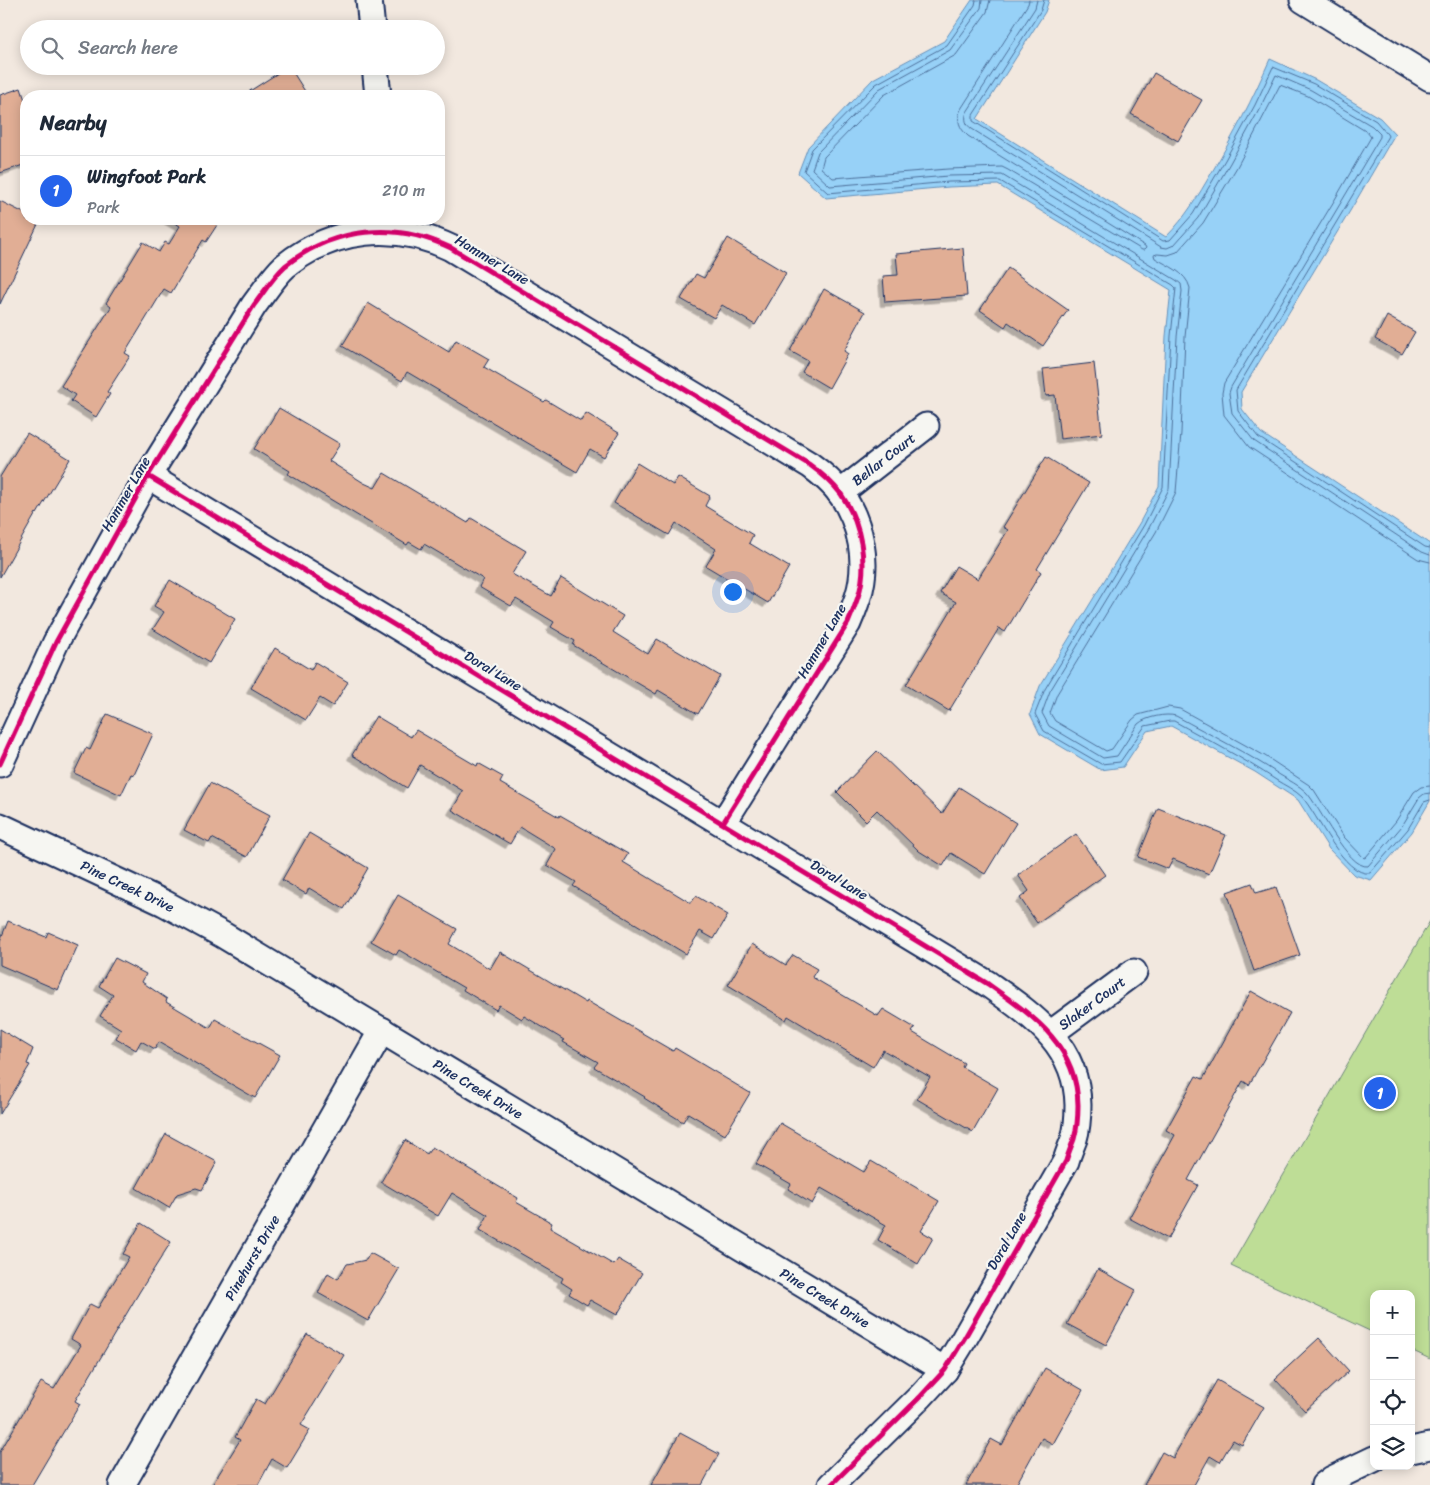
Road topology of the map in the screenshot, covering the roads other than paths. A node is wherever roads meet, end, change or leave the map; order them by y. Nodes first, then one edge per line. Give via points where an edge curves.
1 (369, 0) edge
2 (1318, 4) edge
3 (371, 20) edge
4 (376, 75) edge
5 (1430, 78) edge
6 (377, 90) edge
7 (391, 225) edge
8 (926, 426) dead end
9 (148, 476) junction
10 (840, 493) junction
11 (0, 764) edge
12 (724, 824) junction
13 (0, 826) edge
14 (1134, 972) dead end
15 (382, 1030) junction
16 (1050, 1034) junction
17 (945, 1370) junction
18 (1430, 1446) edge
19 (1415, 1449) edge
20 (1370, 1461) edge
21 (122, 1485) edge
22 (831, 1485) edge
23 (1324, 1485) edge

1 - 3 street
2 - 5 street
4 - 6 street
7 - 9 street, Hammer Lane via 376,231 343,235 312,249 273,278
7 - 10 street, Hammer Lane via 450,248 810,464
8 - 10 street, Bellar Court
9 - 11 street, Hammer Lane via 56,642
9 - 12 street, Doral Lane
10 - 12 street, Hammer Lane via 858,529 862,549 859,596 848,622
12 - 16 street, Doral Lane via 988,984 1022,1008
13 - 15 street, Pine Creek Drive via 164,903
14 - 16 street, Slaker Court
15 - 17 street, Pine Creek Drive
15 - 21 street, Pinehurst Drive
16 - 17 street, Doral Lane via 1064,1053 1078,1093 1074,1138 1066,1161
17 - 22 street, Doral Lane
18 - 19 street
20 - 23 street

